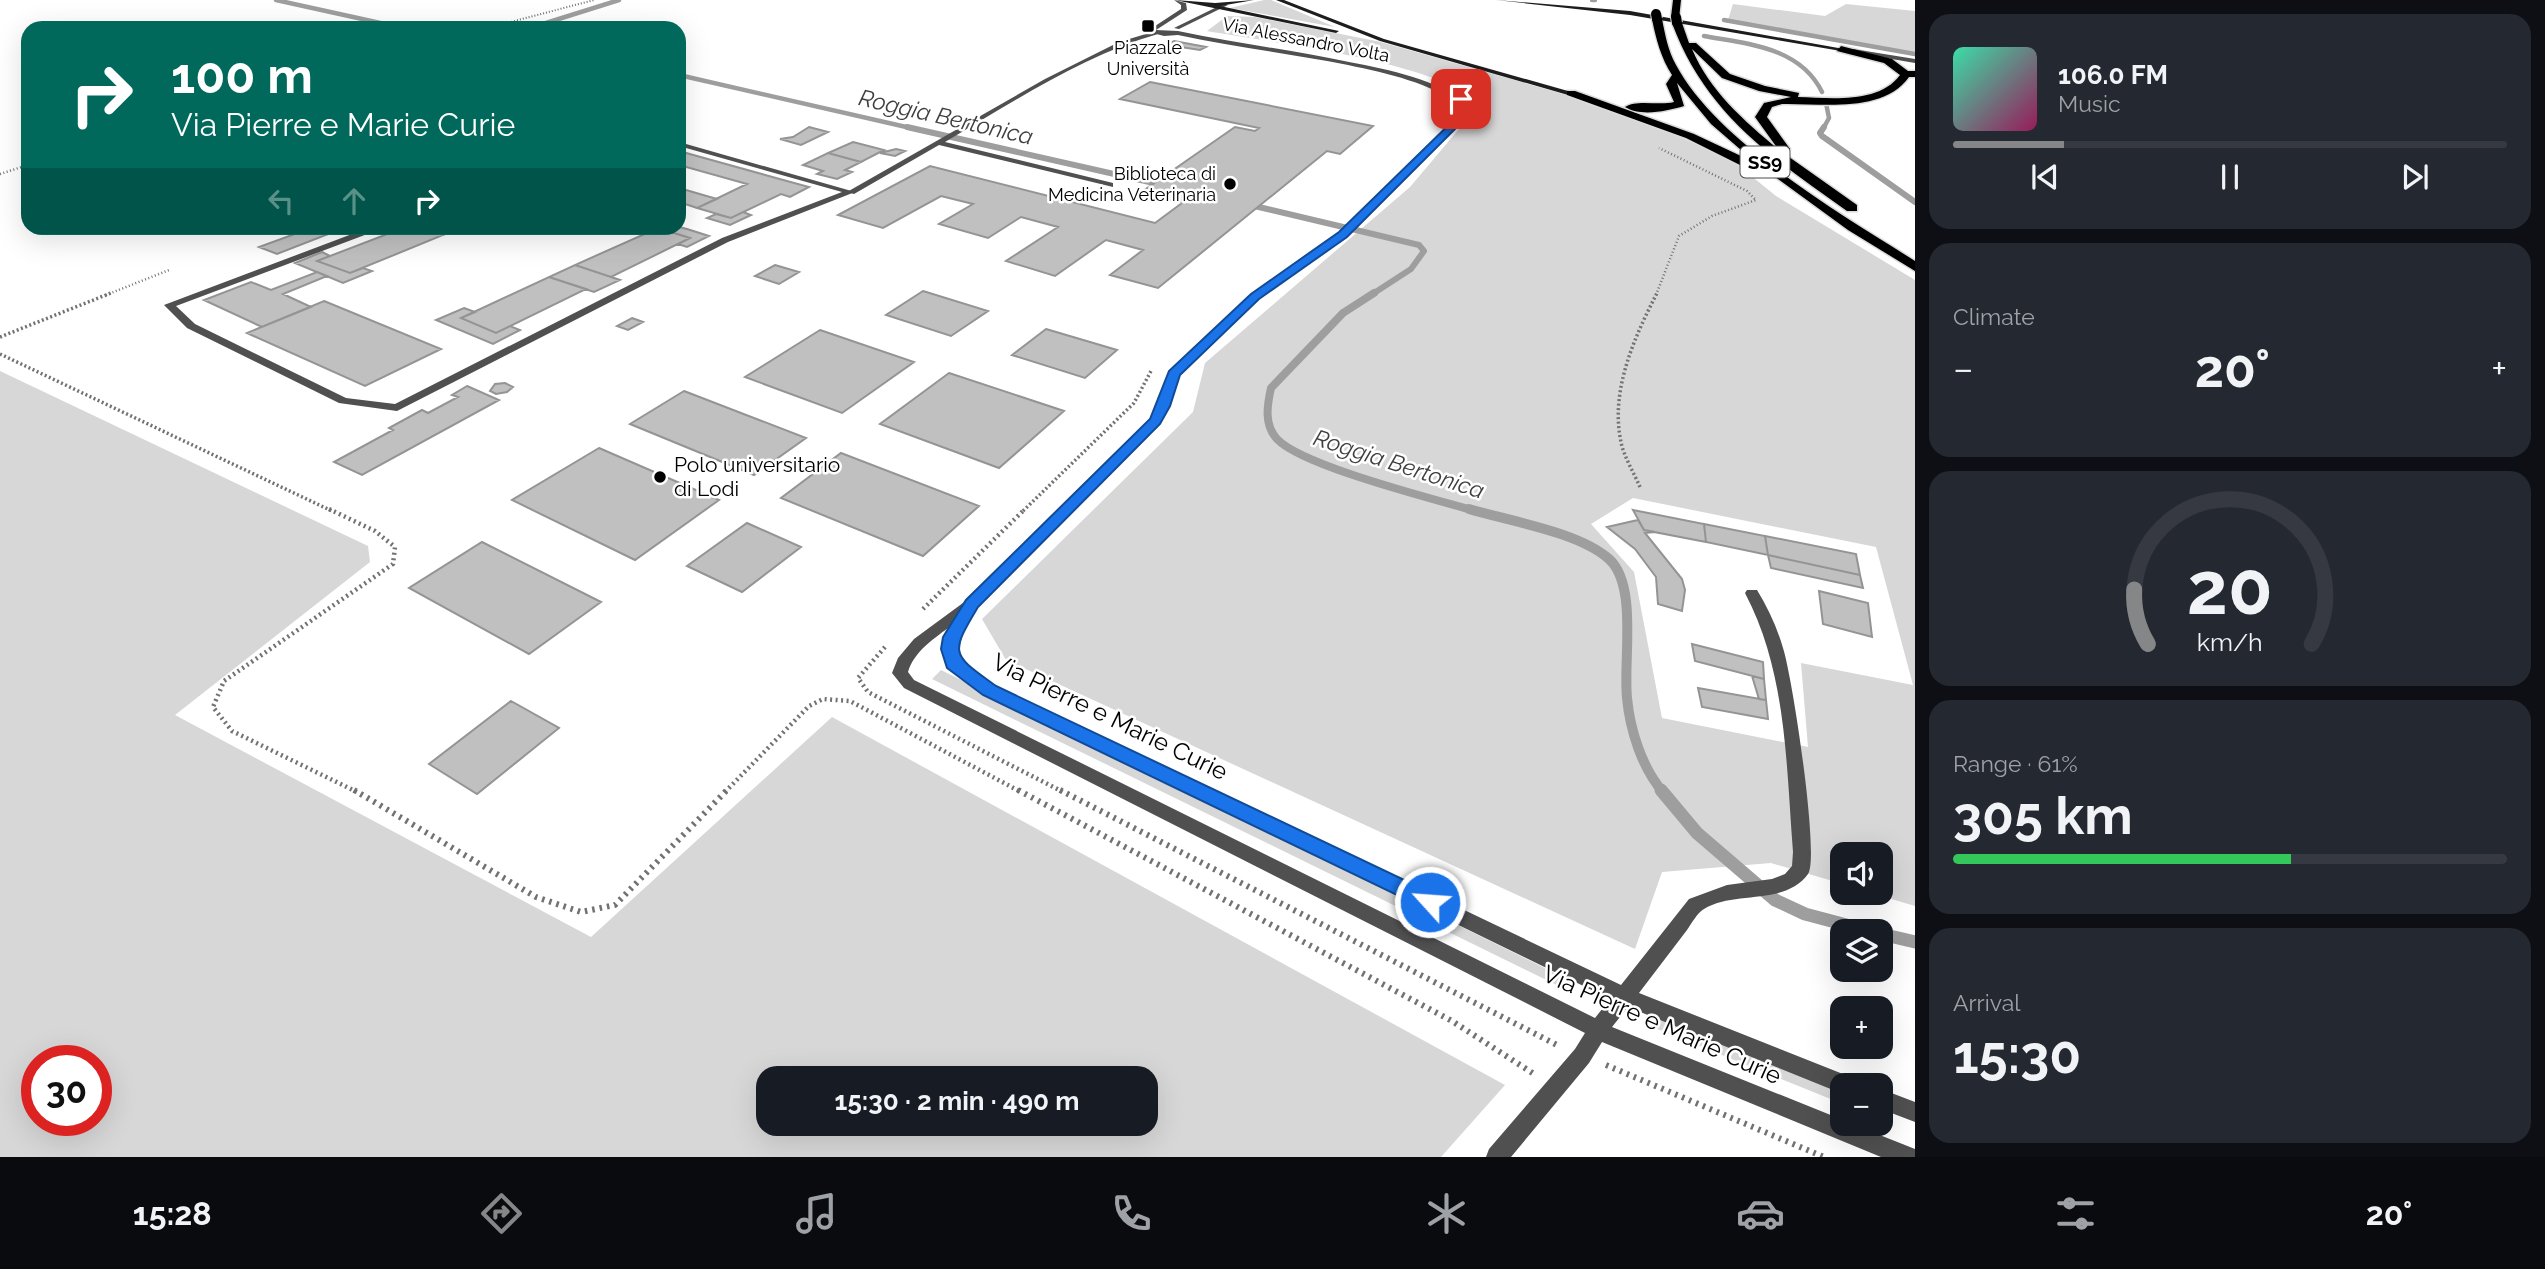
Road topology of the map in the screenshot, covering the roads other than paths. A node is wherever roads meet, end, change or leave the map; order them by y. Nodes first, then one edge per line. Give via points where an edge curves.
1 (1177, 0) edge
2 (1251, 0) edge
3 (1279, 0) edge
4 (1499, 0) edge
5 (1658, 0) edge
6 (1676, 0) edge
7 (1200, 4) junction
8 (1225, 5) junction
9 (1215, 7) junction
10 (1244, 13) junction
11 (1201, 16) junction
12 (1158, 30) junction
13 (1177, 31) junction
14 (1382, 40) junction
15 (1682, 41) junction
16 (1841, 49) junction
17 (1915, 61) edge
18 (1676, 74) junction
19 (1911, 74) edge
20 (1571, 93) junction
21 (1829, 100) junction
22 (943, 141) junction
23 (686, 146) edge
24 (1802, 173) junction
25 (1110, 184) dead end
26 (850, 192) junction
27 (356, 235) edge
28 (1865, 235) junction
29 (1915, 250) edge
30 (1915, 267) edge
31 (1752, 593) dead end
32 (972, 603) junction
33 (1626, 996) junction
34 (1598, 1030) junction
35 (1830, 1079) edge
36 (1893, 1104) edge
37 (1915, 1112) edge
38 (1497, 1157) edge
39 (1908, 1157) edge

1 - 7 main road
1 - 12 street via 1184,10
2 - 8 main road
3 - 14 main road
4 - 16 main road via 1630,13
5 - 18 highway, SS9 via 1656,17
6 - 15 highway, SS9
7 - 8 main road
7 - 9 main road
8 - 9 street
9 - 10 main road
9 - 11 street
10 - 11 street
10 - 14 main road
11 - 13 street
12 - 13 street
12 - 22 street via 1035,87
13 - 32 street, Via Alessandro Volta via 1375,68 1461,99 1466,113 1343,234 1255,296 1174,373 1155,421
14 - 20 main road
15 - 21 highway via 1695,46 1727,76 1778,92
15 - 24 highway, SS9 via 1707,87 1744,126
16 - 17 street
16 - 19 highway via 1888,61
18 - 20 highway via 1671,84 1681,101 1671,107 1636,108
18 - 28 highway, SS9 via 1744,146
19 - 21 highway via 1894,90 1879,96
20 - 28 highway via 1718,148 1757,169 1805,205
21 - 24 highway via 1781,101 1768,105 1761,117
22 - 25 street
22 - 26 street
23 - 26 street
24 - 29 highway, SS9
26 - 27 street via 725,240 397,408 343,401 191,326 169,305
28 - 30 highway, SS9
31 - 33 street via 1767,615 1783,668 1801,869 1774,886 1727,892 1696,904
32 - 33 street, Via Pierre e Marie Curie via 949,649 953,664 990,690
32 - 34 street, Via Pierre e Marie Curie via 919,643 903,662 900,673 909,684
33 - 34 street
33 - 35 street, Via Pierre e Marie Curie
34 - 38 street via 1582,1056
34 - 39 street, Via Pierre e Marie Curie
36 - 37 street

